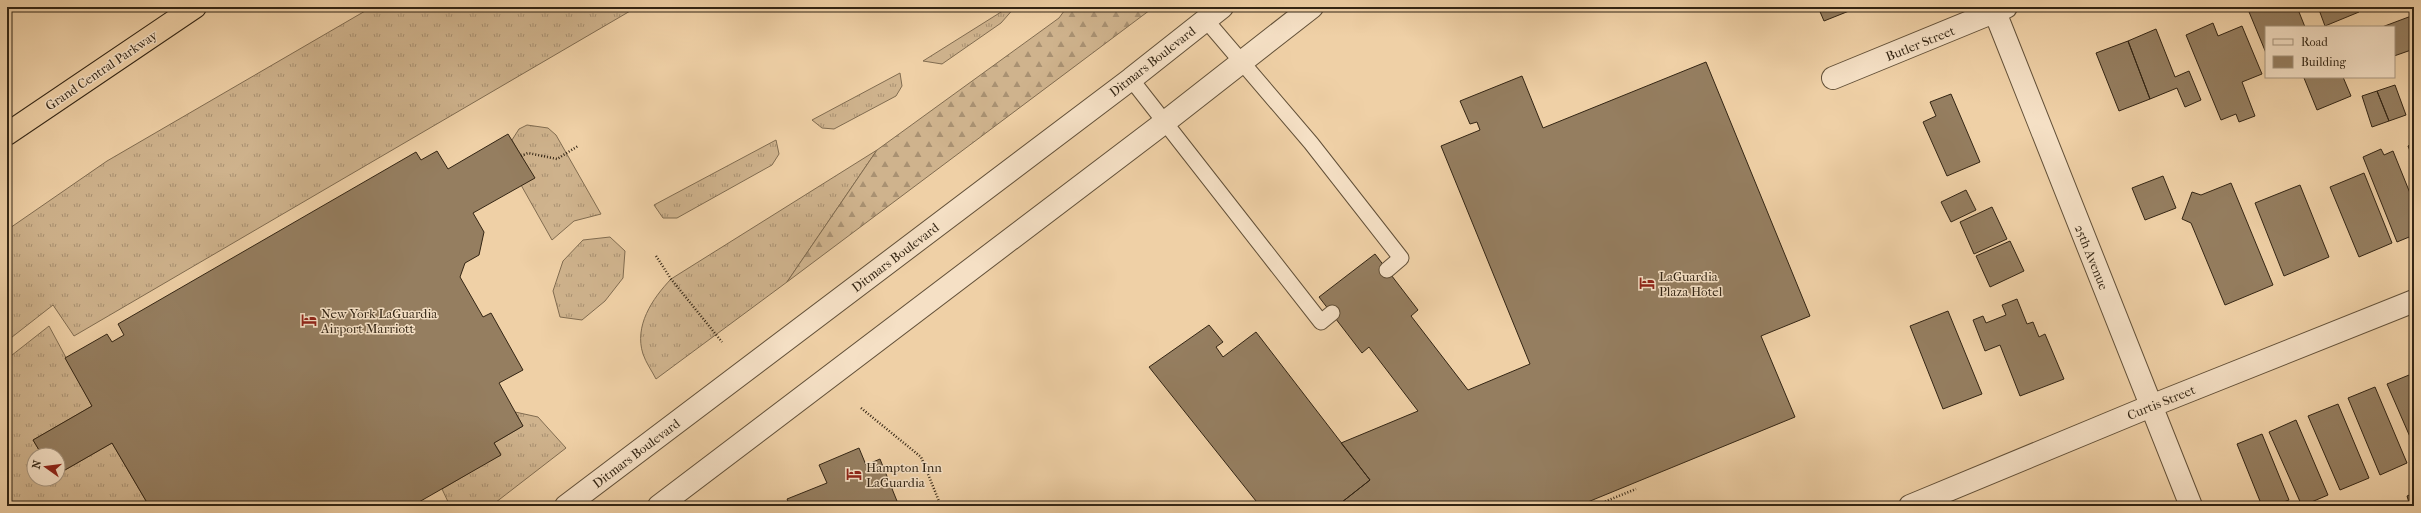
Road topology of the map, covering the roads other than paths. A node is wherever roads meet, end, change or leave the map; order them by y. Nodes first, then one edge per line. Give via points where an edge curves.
1 (195, 7) edge
2 (1312, 7) edge
3 (1998, 9) edge
4 (1214, 13) edge
5 (1241, 60) junction
6 (1833, 78) dead end
7 (1131, 79) junction
8 (1165, 122) junction
9 (7, 134) edge
10 (1387, 270) dead end
11 (2414, 301) edge
12 (1332, 313) dead end
13 (2151, 406) junction
14 (663, 505) edge
15 (566, 506) edge
16 (1910, 506) edge
17 (2191, 506) edge

1 - 9 highway, Grand Central Parkway
2 - 5 street
3 - 6 street, Butler Street
3 - 13 street, 25th Avenue
4 - 5 lane
4 - 7 street, Ditmars Boulevard
5 - 8 street
5 - 10 lane via 1311,143 1401,258
7 - 8 lane
7 - 15 street, Ditmars Boulevard
8 - 12 lane via 1321,322
8 - 14 street
11 - 13 street, Curtis Street
13 - 16 street, Curtis Street
13 - 17 street, 25th Avenue

